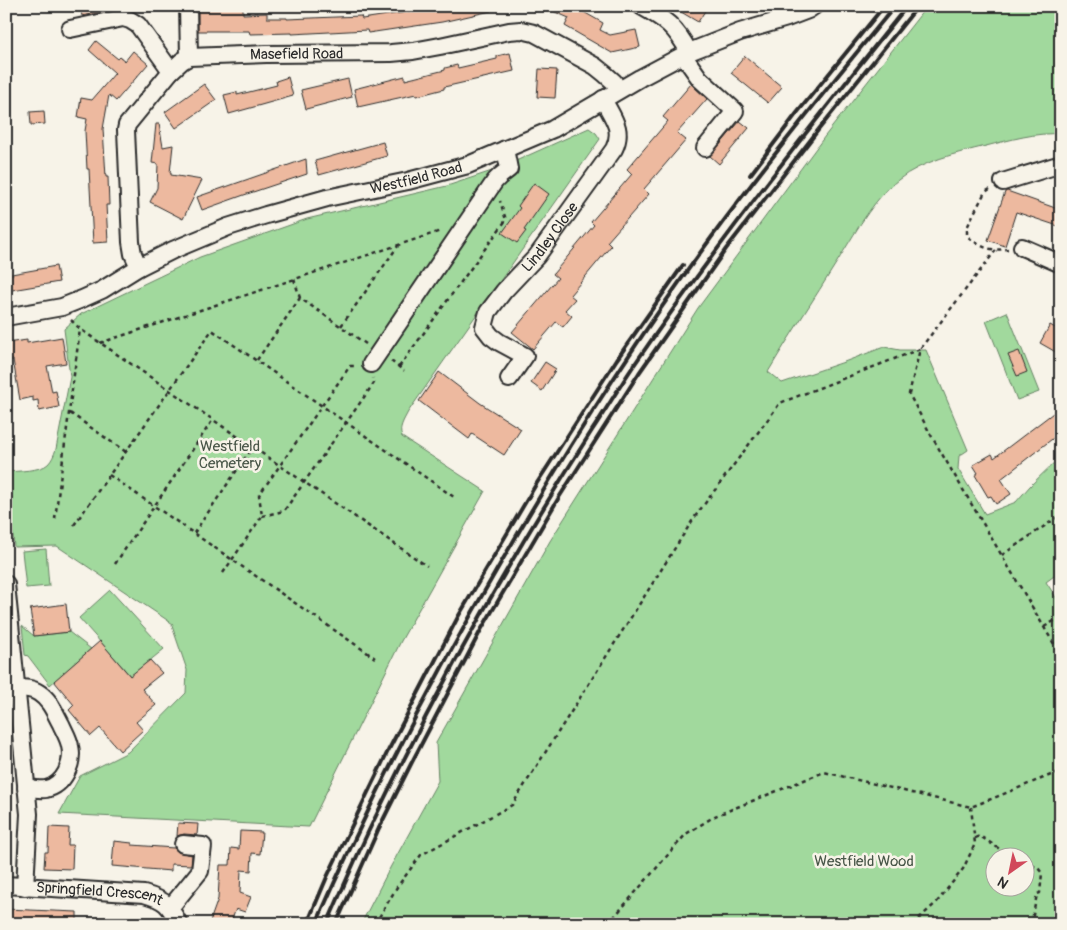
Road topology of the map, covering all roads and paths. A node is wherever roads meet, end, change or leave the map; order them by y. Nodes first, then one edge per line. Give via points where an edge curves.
1 (188, 6) edge
2 (640, 6) edge
3 (814, 6) edge
4 (665, 12) edge
5 (784, 12) edge
6 (70, 29) dead end
7 (686, 53) junction
8 (189, 57) junction
9 (171, 71) junction
10 (618, 90) junction
11 (603, 99) junction
12 (705, 148) dead end
13 (505, 150) junction
14 (1061, 164) edge
15 (495, 181) junction
16 (1003, 182) joint
17 (441, 231) dead end
18 (399, 245) junction
19 (1022, 247) joint
20 (996, 250) junction
21 (1061, 264) edge
22 (139, 267) junction
23 (294, 279) junction
24 (300, 298) junction
25 (62, 307) junction
26 (6, 317) edge
27 (340, 326) junction
28 (80, 329) junction
29 (100, 343) junction
30 (920, 350) junction
31 (375, 358) joint
32 (257, 360) junction
33 (350, 366) dead end
34 (399, 367) dead end
35 (509, 379) dead end
36 (374, 383) dead end
37 (169, 390) junction
38 (322, 406) junction
39 (70, 412) junction
40 (213, 420) junction
41 (346, 423) junction
42 (252, 448) junction
43 (126, 452) junction
44 (280, 466) junction
45 (109, 475) junction
46 (304, 483) junction
47 (454, 498) dead end
48 (154, 506) junction
49 (1061, 515) edge
50 (262, 516) junction
51 (55, 519) dead end
52 (74, 525) dead end
53 (194, 534) junction
54 (1002, 555) junction
55 (232, 560) junction
56 (115, 564) dead end
57 (427, 566) dead end
58 (223, 573) dead end
59 (6, 584) edge
60 (1061, 617) edge
61 (1044, 627) junction
62 (1061, 656) edge
63 (10, 657) edge
64 (375, 658) dead end
65 (16, 688) junction
66 (1061, 771) edge
67 (26, 788) junction
68 (971, 807) junction
69 (974, 838) junction
70 (183, 844) dead end
71 (998, 848) edge
72 (1034, 866) edge
73 (6, 885) edge
74 (26, 887) junction
75 (170, 908) junction
76 (179, 924) edge
77 (375, 924) edge
78 (608, 924) edge
79 (913, 924) edge
80 (1033, 924) edge

1 - 8 street
2 - 4 street
3 - 5 street, Westfield Road via 808,10
4 - 7 street
5 - 7 street, Westfield Road
6 - 9 street via 123,18 130,20 138,25
7 - 10 street, Westfield Road
7 - 12 street via 700,79 735,111
8 - 9 street
8 - 10 street, Masefield Road via 391,53 521,30 534,33 594,66 614,82
9 - 22 street via 129,121 126,130 131,242
10 - 11 street, Westfield Road
11 - 13 street, Westfield Road via 552,129
11 - 35 street, Lindley Close via 619,134 614,150 537,256 504,291 485,320 484,327 491,336 524,356
13 - 15 street via 509,169
13 - 22 street, Westfield Road via 468,165 266,215 173,250
14 - 16 street
15 - 31 street
15 - 34 path via 506,220
16 - 20 path via 985,192 967,228 967,236 979,246
17 - 18 path
18 - 23 path
18 - 27 path
19 - 20 path
19 - 21 street
20 - 30 path
22 - 25 street, Westfield Road via 102,290
23 - 24 path
23 - 29 path
24 - 27 path
24 - 32 path
25 - 26 street, Westfield Road
25 - 28 path
27 - 31 path
28 - 29 path
28 - 39 path
29 - 37 path
30 - 54 path via 909,394
30 - 77 path via 780,403 694,518 512,805 420,855
32 - 37 path via 212,330
32 - 38 path
33 - 38 path
36 - 41 path
37 - 40 path
37 - 43 path
38 - 41 path
38 - 44 path
39 - 43 path
39 - 51 path
40 - 42 path
40 - 48 path
41 - 46 path
41 - 47 path
42 - 44 path
42 - 53 path
43 - 45 path
44 - 46 path
44 - 50 path via 259,495
45 - 48 path
45 - 52 path
46 - 50 path via 284,511
46 - 57 path
48 - 53 path
48 - 56 path
49 - 54 path
50 - 55 path
53 - 55 path
54 - 61 path
55 - 58 path
55 - 64 path
59 - 63 street
60 - 61 path
61 - 62 path
63 - 65 street
65 - 67 street
65 - 67 street via 31,689 51,705 70,744 68,770 62,779 46,789
66 - 68 path
67 - 74 street via 29,814
68 - 69 path
68 - 78 path via 824,772 715,816 686,834
69 - 71 path via 980,836
69 - 79 path via 975,844 963,869
70 - 75 street via 203,846 200,871
72 - 80 path via 1042,874
73 - 74 street, Springfield Crescent
74 - 75 street, Springfield Crescent via 144,894
75 - 76 street, Springfield Crescent

